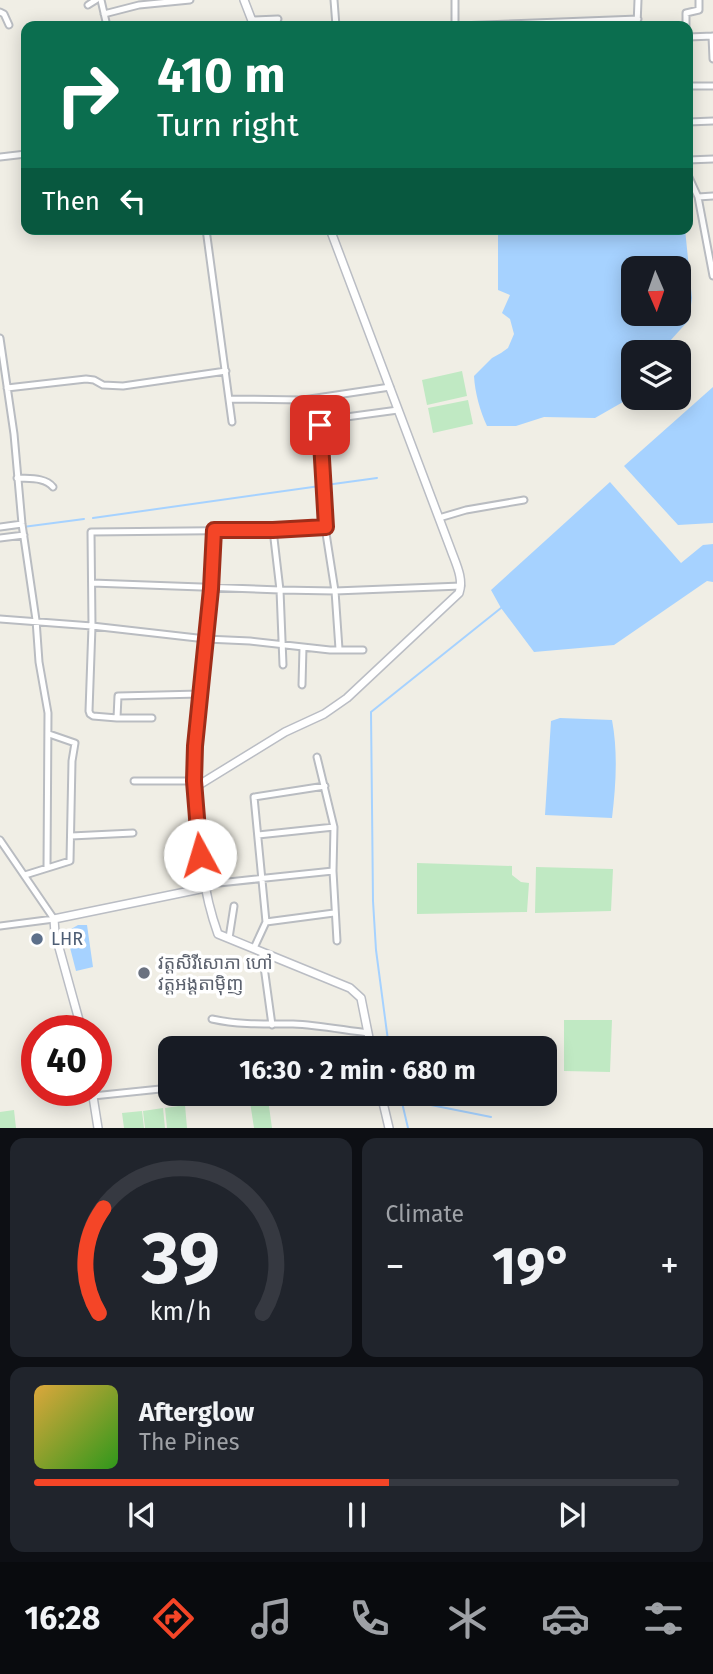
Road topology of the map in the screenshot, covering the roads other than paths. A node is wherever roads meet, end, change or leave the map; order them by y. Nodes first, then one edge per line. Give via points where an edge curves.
1 (99, 0) edge
2 (190, 0) edge
3 (244, 0) edge
4 (334, 0) edge
5 (455, 0) edge
6 (638, 0) edge
7 (699, 0) edge
8 (88, 5) dead end
9 (0, 12) edge
10 (104, 14) junction
11 (278, 19) dead end
12 (638, 19) joint
13 (106, 21) edge
14 (252, 21) edge
15 (266, 21) edge
16 (336, 21) edge
17 (457, 21) edge
18 (586, 21) edge
19 (686, 21) edge
20 (9, 25) dead end
21 (713, 36) edge
22 (693, 37) edge
23 (713, 59) edge
24 (693, 86) edge
25 (713, 86) edge
26 (713, 121) edge
27 (693, 122) edge
28 (21, 154) edge
29 (0, 157) edge
30 (713, 159) edge
31 (693, 160) edge
32 (693, 186) edge
33 (713, 196) edge
34 (698, 197) junction
35 (704, 231) junction
36 (713, 231) edge
37 (207, 235) edge
38 (332, 235) edge
39 (712, 268) edge
40 (713, 276) edge
41 (0, 338) edge
42 (226, 371) junction
43 (390, 387) junction
44 (7, 388) junction
45 (229, 399) junction
46 (398, 410) junction
47 (232, 422) dead end
48 (17, 478) junction
49 (53, 487) dead end
50 (524, 500) dead end
51 (439, 518) junction
52 (0, 527) edge
53 (326, 527) junction
54 (23, 529) junction
55 (214, 530) junction
56 (273, 530) junction
57 (0, 538) edge
58 (92, 583) junction
59 (461, 586) junction
60 (211, 589) junction
61 (280, 590) junction
62 (335, 591) junction
63 (0, 619) edge
64 (36, 621) junction
65 (92, 626) junction
66 (206, 639) junction
67 (283, 645) junction
68 (303, 647) junction
69 (339, 649) junction
70 (363, 650) dead end
71 (283, 665) dead end
72 (302, 685) dead end
73 (200, 694) junction
74 (117, 718) junction
75 (152, 718) dead end
76 (49, 734) junction
77 (317, 757) dead end
78 (134, 780) dead end
79 (194, 785) junction
80 (325, 786) junction
81 (334, 827) junction
82 (134, 833) dead end
83 (258, 835) junction
84 (71, 836) junction
85 (0, 840) edge
86 (47, 869) junction
87 (333, 871) junction
88 (25, 875) junction
89 (262, 878) junction
90 (205, 888) junction
91 (234, 906) dead end
92 (334, 913) junction
93 (54, 919) junction
94 (266, 922) junction
95 (0, 926) edge
96 (229, 938) junction
97 (337, 941) dead end
98 (258, 950) junction
99 (78, 1015) edge
100 (212, 1019) dead end
101 (272, 1025) junction
102 (368, 1033) junction
103 (369, 1036) edge
104 (158, 1089) edge
105 (112, 1092) edge
106 (95, 1106) edge
107 (384, 1106) edge
108 (98, 1128) edge
109 (389, 1128) edge

1 - 8 street
1 - 10 street
2 - 10 street
3 - 14 street
4 - 16 street
5 - 17 street
6 - 12 street
7 - 19 street via 699,10 687,13
9 - 20 street
10 - 13 street
11 - 15 street
12 - 18 street
21 - 22 street
21 - 23 street
24 - 25 street
26 - 27 street
28 - 29 street
30 - 31 street
32 - 34 street
33 - 34 street
34 - 35 street
35 - 36 street
35 - 39 street
37 - 42 street
38 - 43 street
39 - 40 street
41 - 44 street
42 - 44 street via 123,386 86,379
42 - 45 street
43 - 45 street via 303,400
43 - 46 street
44 - 48 street
45 - 47 street
46 - 51 street
46 - 53 street via 322,421
48 - 49 street via 44,481
48 - 54 street
50 - 51 street
51 - 59 street
52 - 54 street
53 - 56 street
53 - 62 street
54 - 57 street
54 - 64 street
55 - 56 street
55 - 58 street via 91,532
55 - 60 street
56 - 61 street
58 - 60 street
58 - 65 street
59 - 62 street
59 - 79 street via 459,593 347,698
60 - 61 street
60 - 66 street
61 - 62 street
61 - 67 street
62 - 69 street
63 - 64 street
64 - 65 street
64 - 76 street
65 - 66 street
65 - 74 street via 89,711 93,716
66 - 67 street
66 - 73 street
67 - 68 street
67 - 71 street
68 - 69 street
68 - 72 street
69 - 70 street
73 - 74 street via 119,695
73 - 79 street
74 - 75 street
76 - 84 street via 75,743
76 - 86 street
77 - 80 street
78 - 79 street
79 - 90 street
80 - 81 street
80 - 83 street via 256,796
81 - 83 street
81 - 87 street
82 - 84 street
83 - 89 street
84 - 86 street via 70,861
85 - 88 street
86 - 88 street
87 - 89 street
87 - 92 street
88 - 93 street
89 - 90 street
89 - 94 street
90 - 93 street
90 - 96 street via 218,934
91 - 96 street
92 - 94 street
92 - 97 street
93 - 95 street
93 - 99 street
94 - 98 street
96 - 98 street
98 - 101 street
98 - 102 street via 357,993
100 - 101 street
101 - 102 street
102 - 103 street
104 - 105 street
106 - 108 street
107 - 109 street

